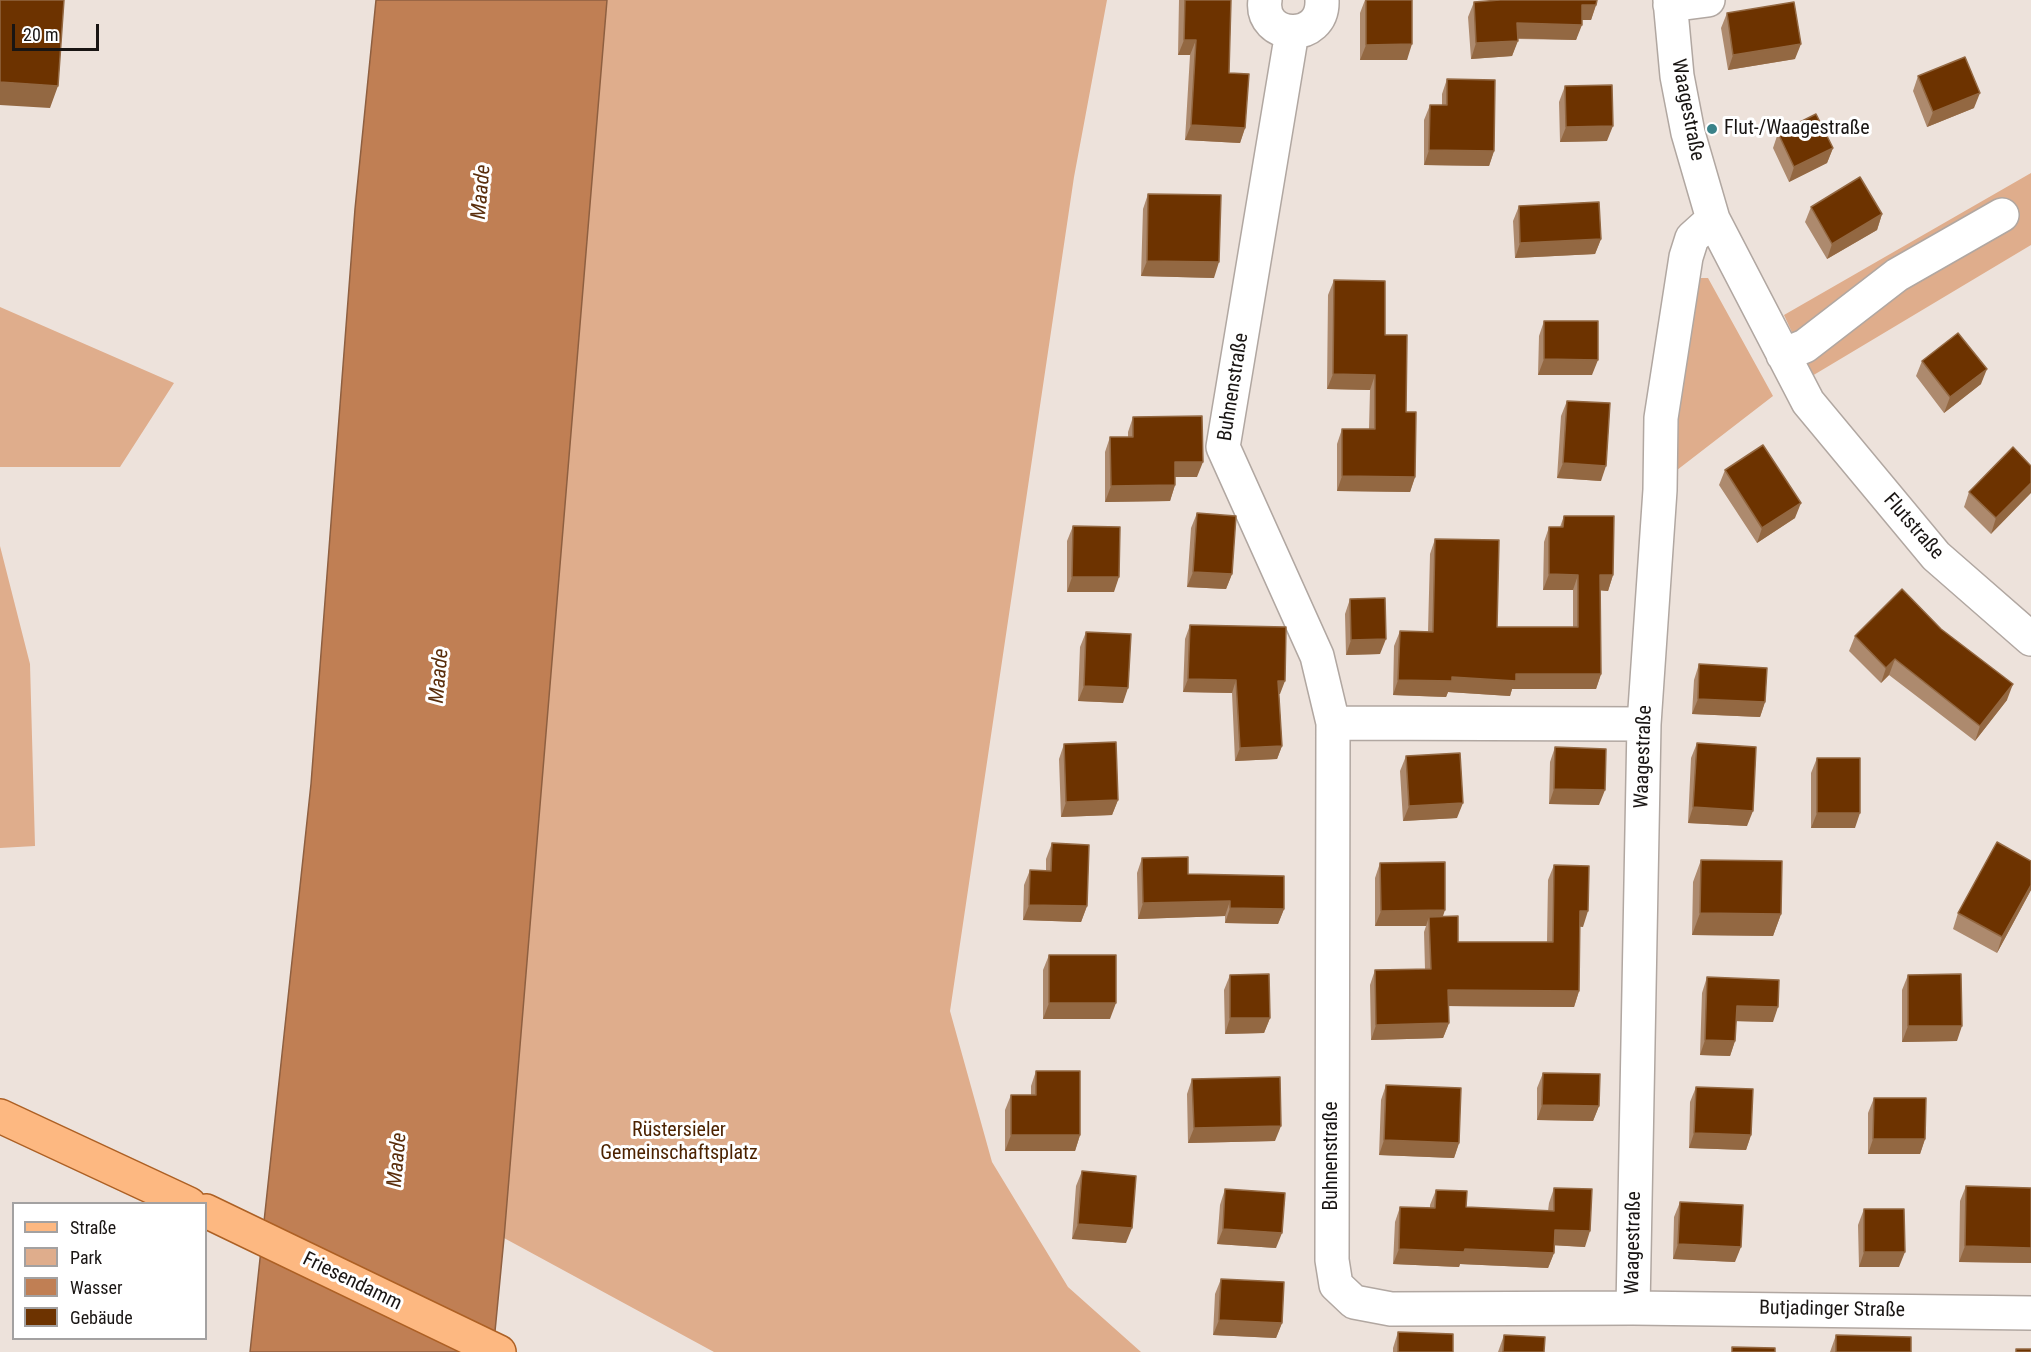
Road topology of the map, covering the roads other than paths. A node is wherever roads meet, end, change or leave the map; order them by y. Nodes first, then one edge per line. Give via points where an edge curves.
1 (1265, 0) edge
2 (1322, 0) edge
3 (1708, 0) edge
4 (1670, 3) edge
5 (1292, 32) junction
6 (2002, 215) dead end
7 (1713, 219) junction
8 (1783, 355) junction
9 (1808, 402) joint
10 (2031, 639) edge
11 (1332, 723) junction
12 (1644, 724) junction
13 (0, 1116) edge
14 (187, 1202) edge
15 (207, 1211) edge
16 (1633, 1308) junction
17 (2031, 1313) edge
18 (499, 1352) edge

1 - 5 street via 1270,22
2 - 5 street via 1314,24
3 - 4 street
4 - 7 street, Waagestraße via 1677,76 1688,133
5 - 11 street, Buhnenstraße via 1223,447 1317,656
6 - 8 street via 1898,275 1805,346
7 - 8 street, Waagestraße
7 - 12 street, Waagestraße via 1692,237 1686,257 1661,418
8 - 9 street, Waagestraße
9 - 10 street, Flutstraße via 1936,556
11 - 12 street
11 - 16 street, Buhnenstraße via 1332,1260 1336,1285 1353,1302 1391,1309
12 - 16 street, Waagestraße
13 - 14 main road
15 - 18 main road, Friesendamm
16 - 17 street, Butjadinger Straße

